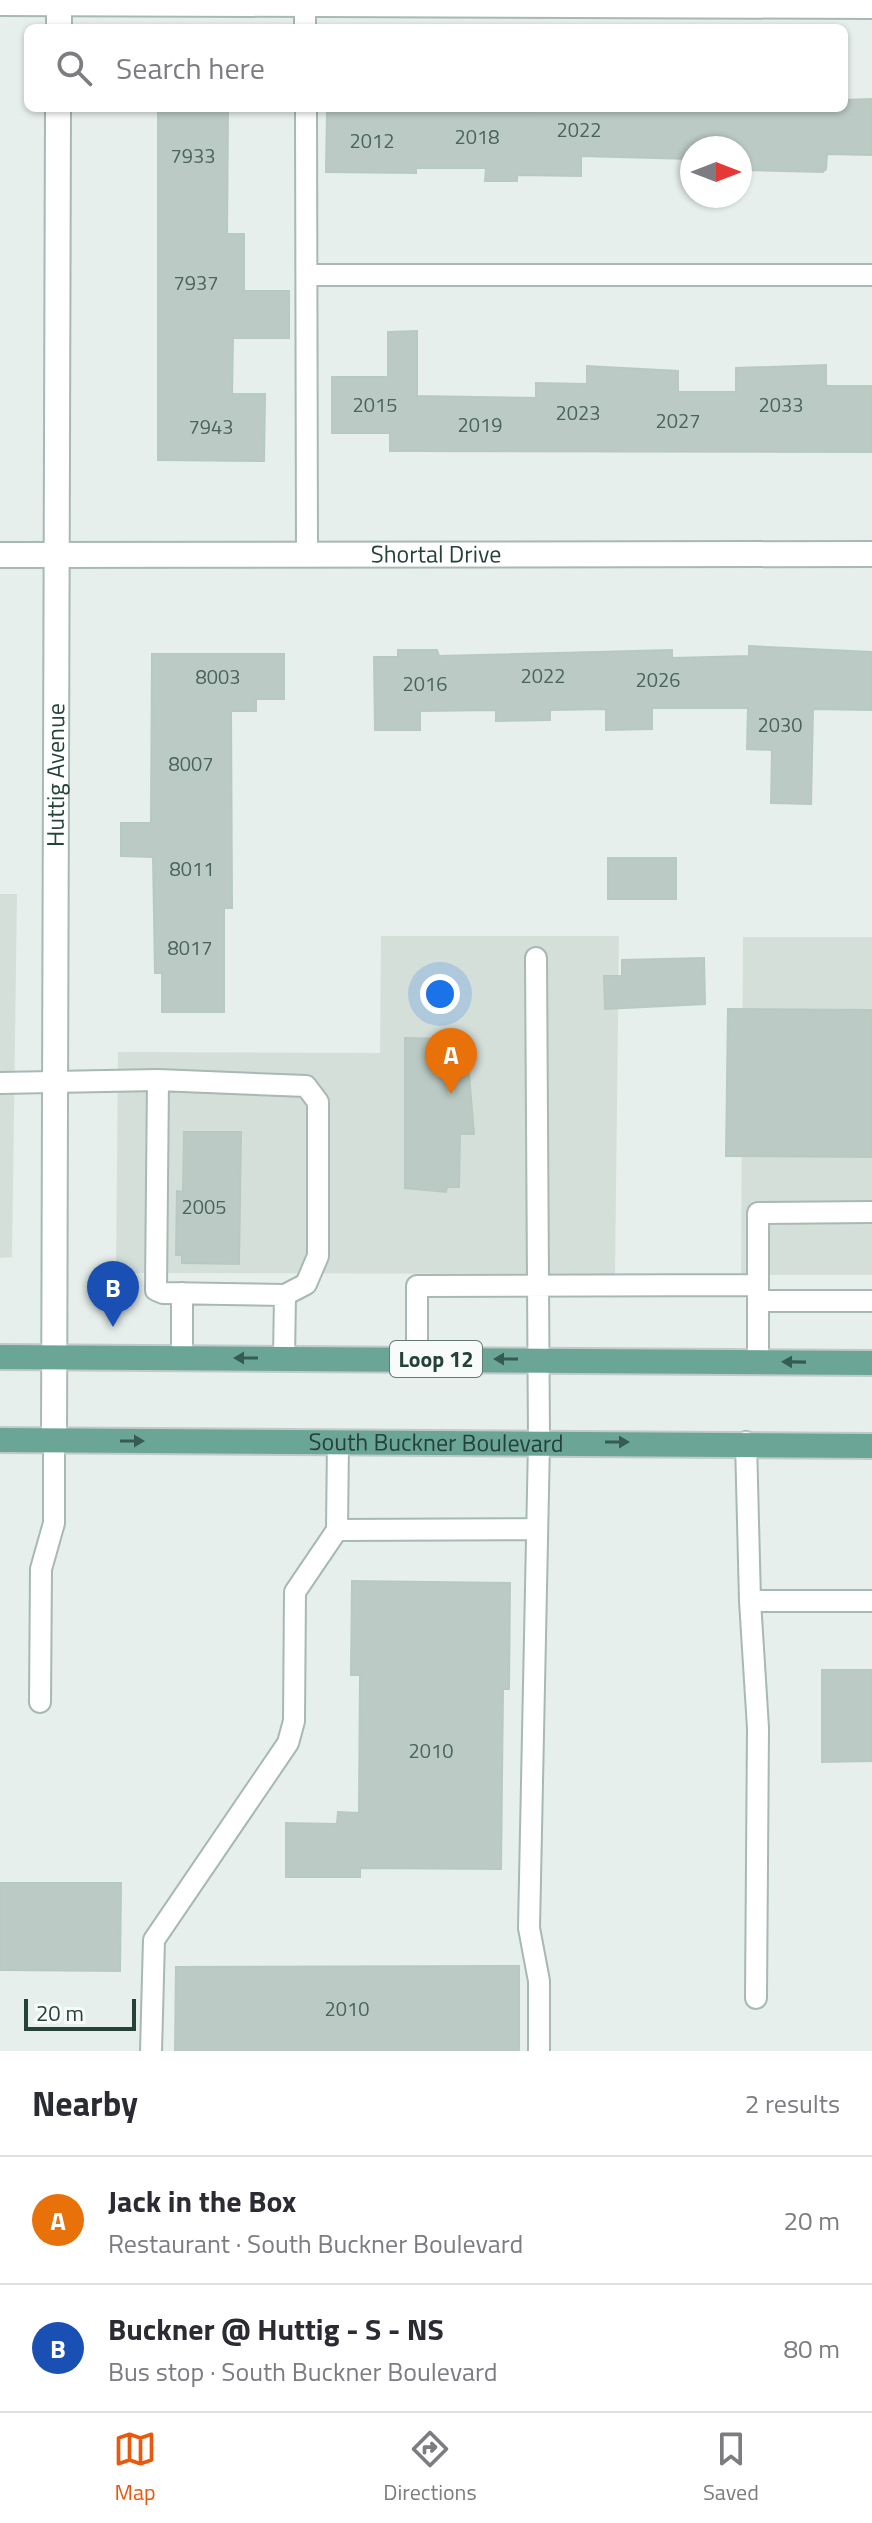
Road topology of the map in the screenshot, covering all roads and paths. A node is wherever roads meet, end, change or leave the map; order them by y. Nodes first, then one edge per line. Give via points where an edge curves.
1 (0, 3) edge
2 (872, 6) edge
3 (59, 11) edge
4 (305, 11) edge
5 (58, 112) edge
6 (306, 112) edge
7 (307, 275) junction
8 (872, 275) edge
9 (872, 554) edge
10 (0, 555) edge
11 (56, 555) junction
12 (307, 555) junction
13 (536, 958) dead end
14 (158, 1080) junction
15 (54, 1082) junction
16 (0, 1083) edge
17 (872, 1212) edge
18 (538, 1286) junction
19 (182, 1293) junction
20 (758, 1293) junction
21 (285, 1295) junction
22 (872, 1301) edge
23 (0, 1357) edge
24 (54, 1357) junction
25 (182, 1357) junction
26 (284, 1358) junction
27 (417, 1359) junction
28 (539, 1360) junction
29 (758, 1362) junction
30 (872, 1363) edge
31 (0, 1440) edge
32 (54, 1441) junction
33 (338, 1442) junction
34 (746, 1442) junction
35 (539, 1443) junction
36 (872, 1446) edge
37 (537, 1529) junction
38 (337, 1530) junction
39 (750, 1601) junction
40 (872, 1601) edge
41 (40, 1702) dead end
42 (756, 1998) dead end
43 (151, 2051) edge
44 (539, 2051) edge

1 - 3 street
2 - 4 street
3 - 4 street
5 - 11 street, Huttig Avenue
6 - 7 lane
7 - 8 lane
7 - 12 lane
9 - 12 street, Shortal Drive
10 - 11 street, Shortal Drive
11 - 12 street, Shortal Drive
11 - 15 street, Huttig Avenue
13 - 18 lane
14 - 15 lane
14 - 19 lane via 155,1282 163,1293
14 - 21 lane via 306,1086 313,1093 318,1102 318,1256 306,1284
15 - 16 lane
15 - 24 street, Huttig Avenue
17 - 20 lane via 758,1213
18 - 20 lane
18 - 27 lane via 417,1286
18 - 28 lane
19 - 21 lane
19 - 25 lane
20 - 22 lane
20 - 29 lane
21 - 26 lane
23 - 24 main road, Loop 12
24 - 25 main road, Loop 12
24 - 32 street, Huttig Avenue
26 -> 25 main road, Loop 12
26 - 27 main road, Loop 12
28 -> 27 main road, Loop 12
28 - 29 main road, Loop 12
28 - 35 lane
30 -> 29 main road, Loop 12
31 - 32 main road, South Buckner Boulevard
32 -> 33 main road, South Buckner Boulevard
32 - 41 lane via 54,1523 41,1569
33 - 35 main road, South Buckner Boulevard
33 - 38 lane
35 -> 34 main road, South Buckner Boulevard
34 - 36 main road, South Buckner Boulevard
34 - 39 lane
35 - 37 lane
37 - 38 lane
37 - 44 lane via 529,1928 539,1981
38 - 43 lane via 295,1592 294,1721 288,1743 154,1940
39 - 40 lane
39 - 42 lane via 758,1728

